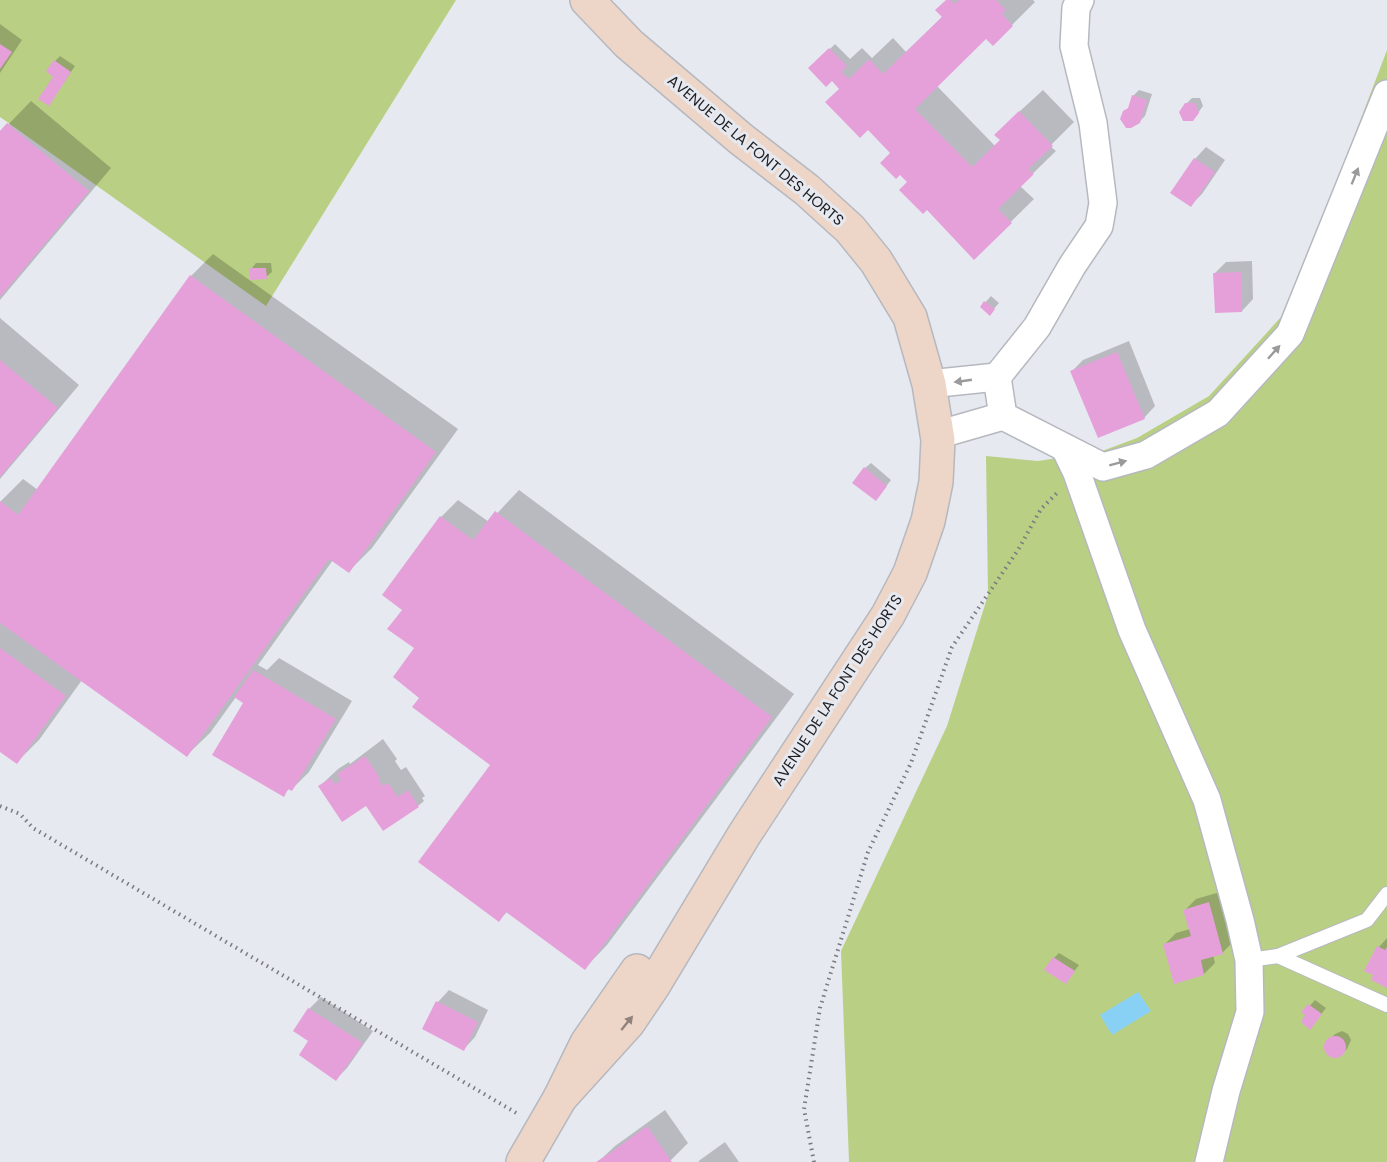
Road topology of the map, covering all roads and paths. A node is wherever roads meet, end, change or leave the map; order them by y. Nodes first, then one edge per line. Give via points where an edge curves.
1 (586, 0) edge
2 (1080, 0) edge
3 (1387, 94) edge
4 (997, 377) junction
5 (929, 384) junction
6 (1003, 416) junction
7 (937, 435) junction
8 (1065, 448) junction
9 (1077, 473) junction
10 (0, 806) edge
11 (1387, 894) edge
12 (1278, 957) junction
13 (1249, 960) junction
14 (1387, 1005) edge
15 (542, 1129) junction
16 (523, 1162) edge
17 (814, 1162) edge
18 (1209, 1162) edge

1 - 5 main road, AVENUE DE LA FONT DES HORTS via 630,44 850,229 876,261 910,317
2 - 4 street via 1074,46 1093,123 1103,203 1099,226 1037,327
8 -> 3 street via 1103,467 1146,456 1218,413 1290,334
4 -> 5 street
4 - 6 street
5 - 7 main road, AVENUE DE LA FONT DES HORTS
6 - 7 street
6 - 8 street
7 - 15 main road, AVENUE DE LA FONT DES HORTS via 936,482 928,521 910,573 888,615 744,835 653,986 628,1023 560,1098
8 - 9 street
9 - 13 street via 1132,630 1207,800
9 - 17 path via 1041,509 952,647 911,763 868,852 820,1008 804,1109
10 - 15 path via 20,814 33,828
11 - 12 lane via 1367,920
12 - 13 lane
12 - 14 lane
13 - 18 street via 1250,1012
15 - 16 main road, AVENUE DE LA FONT DES HORTS

